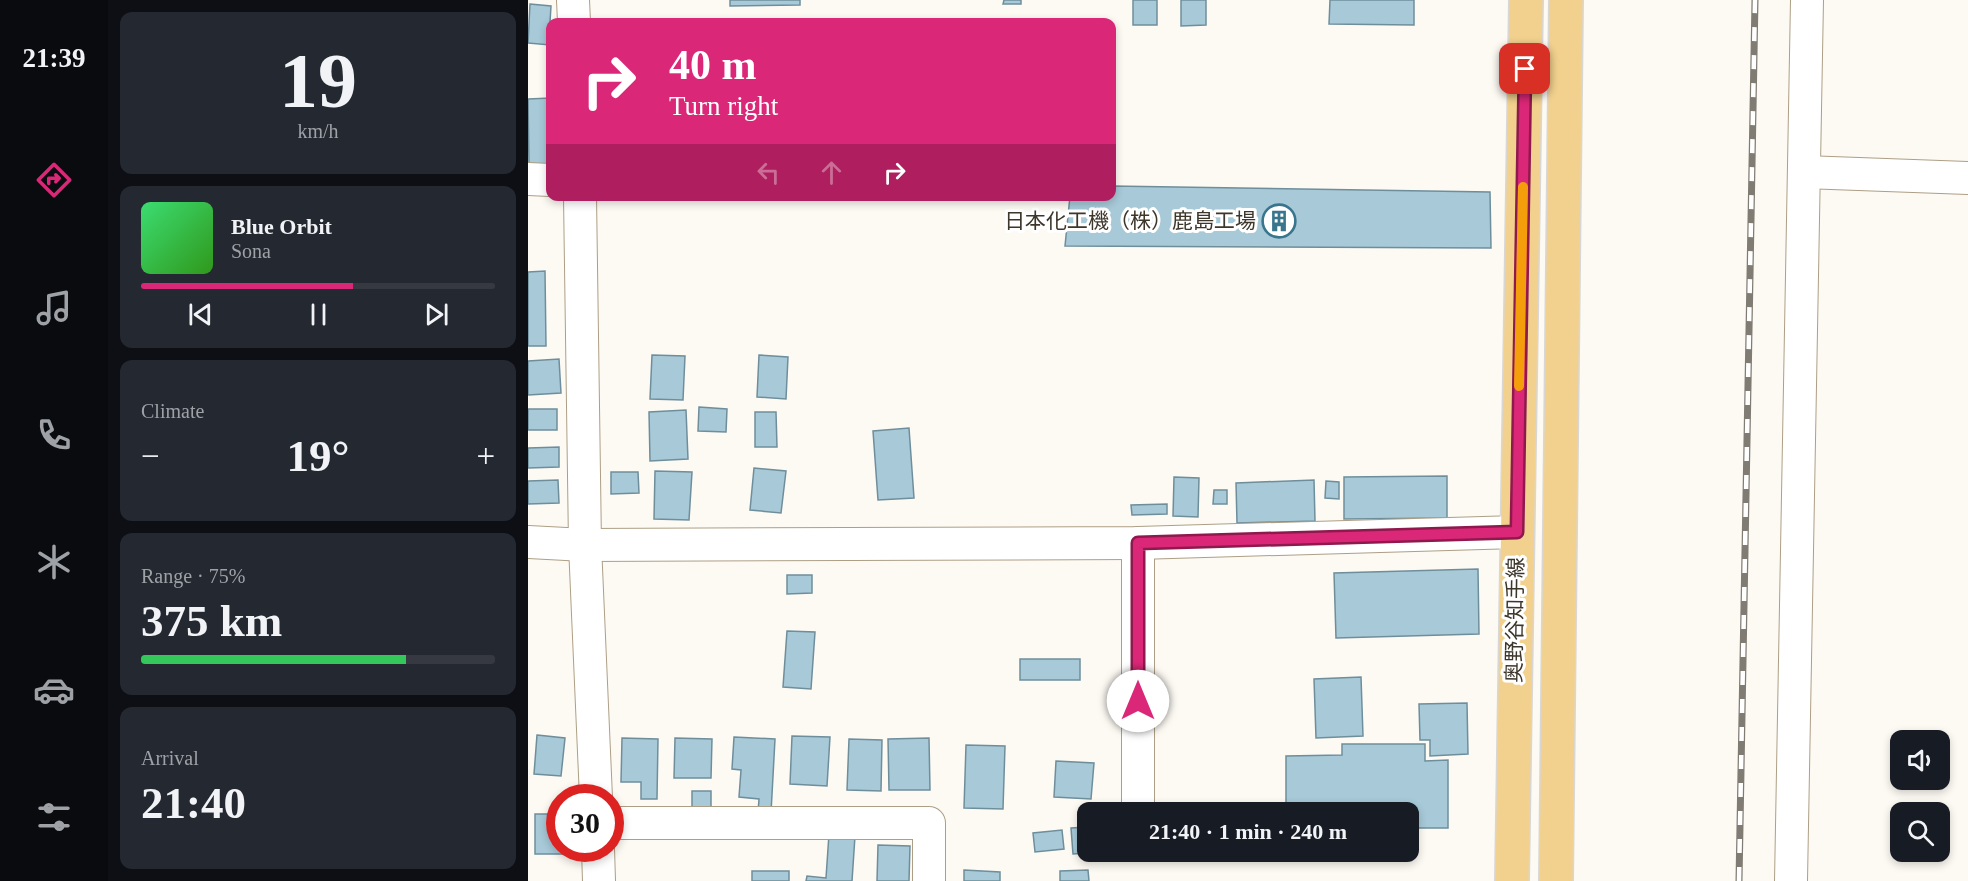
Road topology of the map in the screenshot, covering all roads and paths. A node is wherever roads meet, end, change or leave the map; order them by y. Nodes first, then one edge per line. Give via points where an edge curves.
1 (573, 0) edge
2 (1526, 0) edge
3 (1566, 0) edge
4 (1808, 0) edge
5 (574, 18) edge
6 (1804, 171) junction
7 (1968, 178) edge
8 (528, 179) edge
9 (546, 180) edge
10 (580, 201) edge
11 (1517, 532) junction
12 (528, 542) edge
13 (1138, 543) junction
14 (585, 545) junction
15 (595, 784) edge
16 (1138, 802) edge
17 (624, 823) edge
18 (598, 862) edge
19 (599, 881) edge
20 (929, 881) edge
21 (1512, 881) edge
22 (1556, 881) edge
23 (1791, 881) edge

1 - 5 street
2 - 11 main road, 奥野谷知手線
3 - 22 main road, 奥野谷知手線
4 - 6 street
6 - 7 street
6 - 23 street
8 - 9 street
10 - 14 street
11 - 13 street
11 - 21 main road, 奥野谷知手線
12 - 14 street
13 - 14 street
13 - 16 street
14 - 15 street
17 - 20 street via 929,823
18 - 19 street

